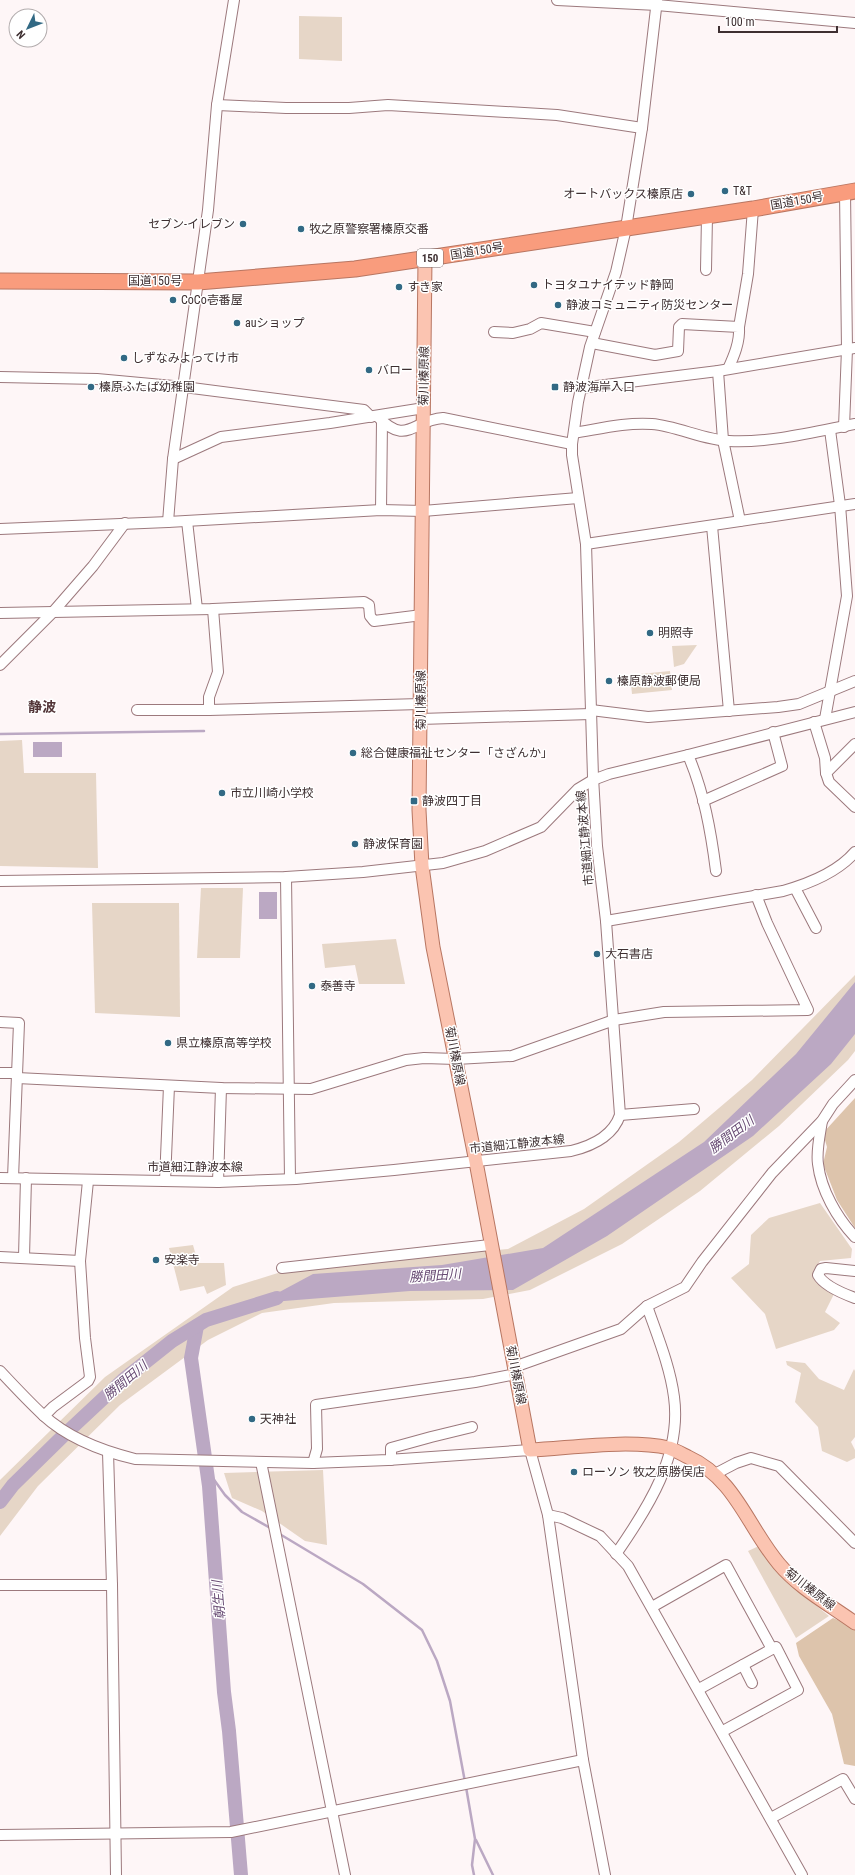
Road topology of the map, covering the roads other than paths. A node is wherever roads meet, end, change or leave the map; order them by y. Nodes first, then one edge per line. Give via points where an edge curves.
1 (234, 0) edge
2 (557, 0) edge
3 (657, 3) edge
4 (855, 23) edge
5 (218, 105) junction
6 (642, 128) junction
7 (850, 192) edge
8 (754, 209) junction
9 (707, 216) junction
10 (626, 228) junction
11 (425, 259) junction
12 (706, 270) dead end
13 (0, 281) edge
14 (198, 282) junction
15 (739, 327) junction
16 (494, 332) dead end
17 (595, 332) junction
18 (592, 343) junction
19 (851, 348) edge
20 (723, 370) junction
21 (0, 377) edge
22 (184, 388) junction
23 (581, 388) junction
24 (424, 408) junction
25 (377, 418) junction
26 (424, 422) junction
27 (855, 424) edge
28 (844, 426) junction
29 (830, 430) junction
30 (574, 432) junction
31 (723, 440) junction
32 (572, 444) junction
33 (173, 459) junction
34 (578, 498) junction
35 (855, 504) edge
36 (840, 505) junction
37 (380, 510) junction
38 (423, 511) junction
39 (187, 521) junction
40 (740, 521) junction
41 (168, 522) junction
42 (125, 523) junction
43 (712, 526) junction
44 (0, 529) edge
45 (586, 544) junction
46 (197, 609) junction
47 (213, 609) junction
48 (53, 612) junction
49 (0, 614) edge
50 (422, 615) junction
51 (0, 665) edge
52 (855, 681) edge
53 (830, 690) junction
54 (420, 704) junction
55 (137, 710) dead end
56 (209, 710) junction
57 (730, 711) junction
58 (591, 712) junction
59 (855, 712) edge
60 (420, 719) junction
61 (825, 719) junction
62 (814, 722) junction
63 (773, 732) junction
64 (855, 744) edge
65 (688, 756) junction
66 (826, 773) junction
67 (593, 780) junction
68 (703, 801) junction
69 (855, 807) edge
70 (855, 852) edge
71 (422, 866) junction
72 (716, 871) dead end
73 (286, 877) junction
74 (0, 881) edge
75 (795, 888) junction
76 (756, 895) junction
77 (606, 921) junction
78 (816, 928) dead end
79 (614, 1020) junction
80 (0, 1022) edge
81 (456, 1059) junction
82 (0, 1073) edge
83 (17, 1076) junction
84 (855, 1080) edge
85 (169, 1086) junction
86 (221, 1088) junction
87 (290, 1090) junction
88 (694, 1109) dead end
89 (620, 1114) junction
90 (822, 1121) junction
91 (476, 1162) junction
92 (0, 1178) edge
93 (13, 1178) junction
94 (26, 1178) junction
95 (290, 1179) junction
96 (88, 1180) junction
97 (165, 1181) junction
98 (218, 1182) junction
99 (855, 1237) edge
100 (490, 1245) junction
101 (0, 1257) edge
102 (24, 1257) junction
103 (80, 1261) junction
104 (282, 1268) dead end
105 (855, 1271) edge
106 (855, 1298) edge
107 (647, 1306) junction
108 (515, 1370) junction
109 (0, 1371) edge
110 (47, 1419) junction
111 (472, 1427) dead end
112 (671, 1449) junction
113 (530, 1450) junction
114 (105, 1451) junction
115 (391, 1460) junction
116 (261, 1462) junction
117 (313, 1463) junction
118 (714, 1474) junction
119 (548, 1515) junction
120 (855, 1544) edge
121 (616, 1554) junction
122 (0, 1584) edge
123 (112, 1585) junction
124 (652, 1607) junction
125 (855, 1623) edge
126 (772, 1649) junction
127 (743, 1665) junction
128 (752, 1683) dead end
129 (699, 1689) junction
130 (722, 1732) junction
131 (584, 1760) junction
132 (855, 1799) edge
133 (332, 1811) junction
134 (771, 1818) junction
135 (115, 1834) junction
136 (0, 1835) edge
137 (116, 1875) edge
138 (345, 1875) edge
139 (605, 1875) edge
140 (802, 1875) edge

1 - 5 street
2 - 3 street
3 - 4 street
3 - 6 street, 市道細江静波本線
5 - 6 street via 349,108 388,105 557,115
5 - 14 street
6 - 10 street, 市道細江静波本線
7 - 8 highway, 国道150号 / 150
7 - 19 street
8 - 9 highway, 国道150号 / 150
8 - 15 street via 748,274
9 - 10 highway, 国道150号 / 150
9 - 12 street
10 - 11 highway, 国道150号 / 150
10 - 17 street, 市道細江静波本線 via 616,272
11 - 14 highway, 国道150号 / 150 via 355,269
11 - 24 main road, 菊川榛原線
13 - 14 highway, 国道150号 / 150
14 - 22 street
15 - 18 street via 682,324 679,327 678,352 655,355
15 - 20 street via 740,336 734,358
16 - 17 street via 513,333 542,323
17 - 18 street, 市道細江静波本線
18 - 23 street, 市道細江静波本線
19 - 20 street
19 - 28 street
20 - 23 street
20 - 31 street
21 - 22 street via 97,379
22 - 25 street via 364,410
22 - 33 street
23 - 30 street, 市道細江静波本線
24 - 25 street
24 - 26 main road, 菊川榛原線
25 - 26 street via 401,432
25 - 33 street via 221,437
25 - 37 street
26 - 32 street via 443,418
26 - 38 main road, 菊川榛原線
27 - 28 street
28 - 29 street
29 - 31 street via 748,441
29 - 36 street
30 - 31 street via 653,424
30 - 32 street, 市道細江静波本線
31 - 40 street
32 - 34 street, 市道細江静波本線
33 - 41 street
34 - 38 street
34 - 45 street, 市道細江静波本線
35 - 36 street
36 - 40 street
36 - 53 street via 847,596
37 - 38 street
37 - 39 street
38 - 50 main road, 菊川榛原線
39 - 41 street
39 - 46 street
40 - 43 street
41 - 42 street
42 - 44 street
42 - 48 street via 94,566
43 - 45 street
43 - 57 street
45 - 58 street, 市道細江静波本線
46 - 47 street
46 - 48 street
47 - 50 street via 364,602 369,606 370,616 374,621
47 - 56 street via 218,672 209,697
48 - 49 street
48 - 51 street
50 - 54 main road, 菊川榛原線
52 - 53 street
53 - 57 street via 799,704
53 - 61 street
54 - 56 street
54 - 60 main road, 菊川榛原線
55 - 56 street
57 - 58 street via 648,717
58 - 60 street
58 - 67 street, 市道細江静波本線
59 - 61 street
60 - 71 main road, 菊川榛原線 via 419,810
61 - 62 street
62 - 63 street
62 - 66 street
63 - 65 street
63 - 68 street via 782,766
64 - 66 street
65 - 67 street
65 - 68 street via 698,778
66 - 69 street via 829,782
67 - 71 street via 578,789 541,827 485,852
67 - 77 street, 市道細江静波本線
68 - 72 street
70 - 75 street via 835,868
71 - 73 street
71 - 81 main road, 菊川榛原線 via 433,946
73 - 74 street
73 - 87 street
75 - 76 street
75 - 78 street
76 - 77 street
76 - 79 street via 808,1010 664,1012
77 - 79 street, 市道細江静波本線
79 - 81 street via 512,1056
79 - 89 street, 市道細江静波本線
80 - 83 street via 19,1023
81 - 87 street via 406,1060 310,1089
81 - 91 main road, 菊川榛原線
82 - 83 street
83 - 85 street
83 - 93 street
84 - 90 street via 833,1104
85 - 86 street
85 - 97 street
86 - 87 street
86 - 98 street
87 - 95 street
88 - 89 street
89 - 91 street, 市道細江静波本線 via 614,1129 584,1148
90 - 99 street via 818,1162 821,1179 842,1223
90 - 107 street via 772,1173 685,1287
91 - 95 street, 市道細江静波本線
91 - 100 main road, 菊川榛原線
92 - 93 street, 市道細江静波本線
93 - 94 street, 市道細江静波本線
94 - 96 street, 市道細江静波本線
94 - 102 street
95 - 98 street, 市道細江静波本線
96 - 97 street, 市道細江静波本線
96 - 103 street
97 - 98 street, 市道細江静波本線
100 - 104 street
100 - 108 main road, 菊川榛原線
101 - 102 street
102 - 103 street
103 - 110 street via 90,1377 53,1407
105 - 106 street via 826,1268 821,1269 818,1275 820,1280
107 - 108 street via 621,1329
107 - 112 street via 674,1396 675,1432
108 - 113 main road, 菊川榛原線
108 - 117 street via 476,1382 316,1405 317,1449
109 - 110 street
110 - 114 street via 76,1438
111 - 115 street via 391,1448
112 - 113 main road, 菊川榛原線 via 644,1444
112 - 118 main road, 菊川榛原線 via 697,1461
112 - 121 street via 661,1478 645,1509
113 - 115 street
113 - 119 street
114 - 116 street via 135,1459
114 - 123 street
115 - 117 street
116 - 117 street
116 - 133 street
118 - 120 street via 736,1462 751,1458 779,1466
118 - 125 main road, 菊川榛原線 via 731,1491 779,1564 796,1581
119 - 121 street via 562,1518 600,1536
119 - 131 street
121 - 124 street via 628,1566
122 - 123 street
123 - 135 street
124 - 126 street via 726,1565
124 - 129 street
126 - 127 street
126 - 130 street via 776,1647 798,1690
127 - 128 street
127 - 129 street
129 - 130 street
130 - 134 street
131 - 133 street
131 - 139 street
132 - 134 street via 843,1779
133 - 135 street via 231,1832
133 - 138 street
134 - 140 street
135 - 136 street
135 - 137 street

